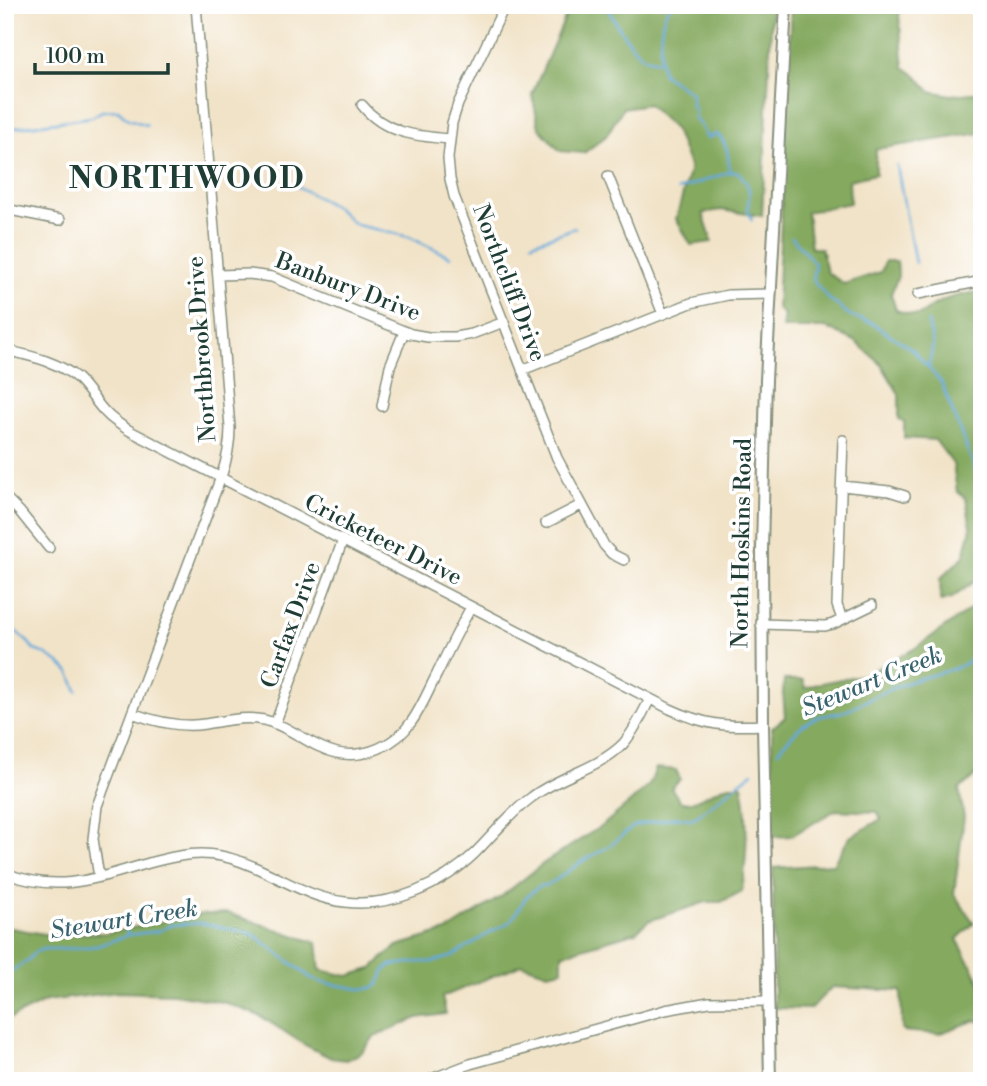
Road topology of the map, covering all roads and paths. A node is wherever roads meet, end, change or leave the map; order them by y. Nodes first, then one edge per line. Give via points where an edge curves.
1 (196, 5) edge
2 (505, 5) edge
3 (786, 5) edge
4 (362, 105) dead end
5 (449, 139) junction
6 (608, 176) dead end
7 (5, 209) edge
8 (60, 220) dead end
9 (218, 275) junction
10 (982, 281) edge
11 (918, 294) dead end
12 (770, 295) junction
13 (663, 314) junction
14 (503, 322) junction
15 (404, 332) junction
16 (5, 350) edge
17 (522, 370) junction
18 (382, 406) dead end
19 (843, 440) dead end
20 (221, 477) junction
21 (842, 486) junction
22 (905, 496) dead end
23 (5, 498) edge
24 (581, 505) junction
25 (546, 523) dead end
26 (343, 541) junction
27 (49, 548) dead end
28 (624, 560) dead end
29 (873, 605) dead end
30 (471, 607) junction
31 (842, 619) junction
32 (761, 624) junction
33 (650, 699) junction
34 (132, 713) junction
35 (275, 724) junction
36 (763, 725) junction
37 (5, 873) edge
38 (99, 877) junction
39 (768, 1001) junction
40 (426, 1081) edge
41 (770, 1081) edge

1 - 9 street, Northbrook Drive
2 - 5 street, Northcliff Drive via 458,104
3 - 12 street, North Hoskins Road
4 - 5 street via 385,126
5 - 14 street, Northcliff Drive via 454,196
6 - 13 street
7 - 8 street
9 - 15 street, Banbury Drive via 272,277
9 - 20 street, Northbrook Drive via 230,428
10 - 11 street
12 - 13 street via 711,298
12 - 32 street, North Hoskins Road
13 - 17 street
14 - 15 street, Banbury Drive via 455,337
14 - 17 street, Northcliff Drive
15 - 18 street via 390,366
16 - 20 street, Cricketeer Drive via 56,365 88,389 118,424
17 - 24 street, Northcliff Drive
19 - 21 street
20 - 26 street, Cricketeer Drive
20 - 34 street, Northbrook Drive
21 - 22 street
21 - 31 street via 837,605
23 - 27 street
24 - 25 street
24 - 28 street, Northcliff Drive via 604,545
26 - 30 street, Cricketeer Drive
26 - 35 street, Carfax Drive
29 - 31 street
30 - 33 street, Cricketeer Drive
30 - 35 street via 412,721 383,747 357,754 335,753
31 - 32 street via 825,626
32 - 36 street, North Hoskins Road
33 - 36 street, Cricketeer Drive via 690,719 718,726
33 - 38 street via 614,752 539,792 464,862 437,881 398,897 366,903 329,900 237,859 212,854 172,857
34 - 35 street via 179,725 250,718
34 - 38 street, Northbrook Drive via 97,806 93,839
36 - 39 street, North Hoskins Road
37 - 38 street via 56,884
39 - 40 street via 709,1002 665,1010 470,1063
39 - 41 street, North Hoskins Road

